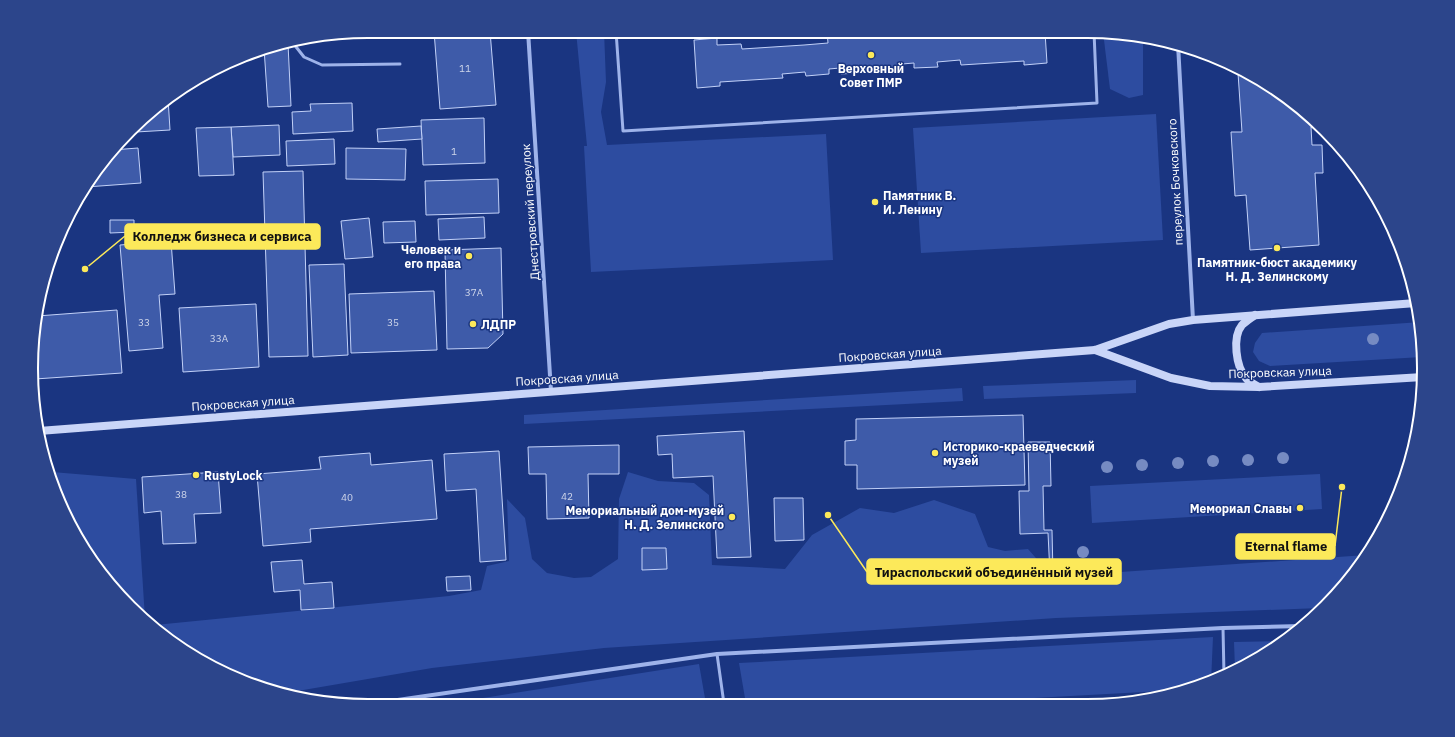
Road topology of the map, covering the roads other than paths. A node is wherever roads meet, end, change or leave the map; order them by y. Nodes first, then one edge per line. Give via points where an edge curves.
1 (528, 38) edge
2 (616, 38) edge
3 (1094, 38) edge
4 (295, 46) edge
5 (1178, 51) edge
6 (400, 64) dead end
7 (1411, 303) edge
8 (1256, 315) junction
9 (1193, 320) junction
10 (1096, 350) junction
11 (1417, 377) edge
12 (1258, 387) junction
13 (552, 391) junction
14 (44, 431) edge
15 (1293, 626) edge
16 (1223, 628) junction
17 (717, 654) junction
18 (1224, 669) edge
19 (405, 699) edge
20 (723, 699) edge

1 - 13 street, Днестровский переулок
2 - 3 lane via 623,131 1097,103
4 - 6 lane via 304,57 322,65
5 - 9 street, переулок Бочковского
7 - 8 main road, Покровская улица
8 - 9 main road, Покровская улица
8 - 12 main road via 1243,324 1238,332 1237,343 1240,368 1246,379
9 - 10 main road, Покровская улица via 1169,324
10 - 12 main road, Покровская улица via 1171,378 1210,386
10 - 13 main road, Покровская улица
11 - 12 main road, Покровская улица
13 - 14 main road, Покровская улица
15 - 16 street
16 - 17 street
16 - 18 lane
17 - 19 street
17 - 20 lane

